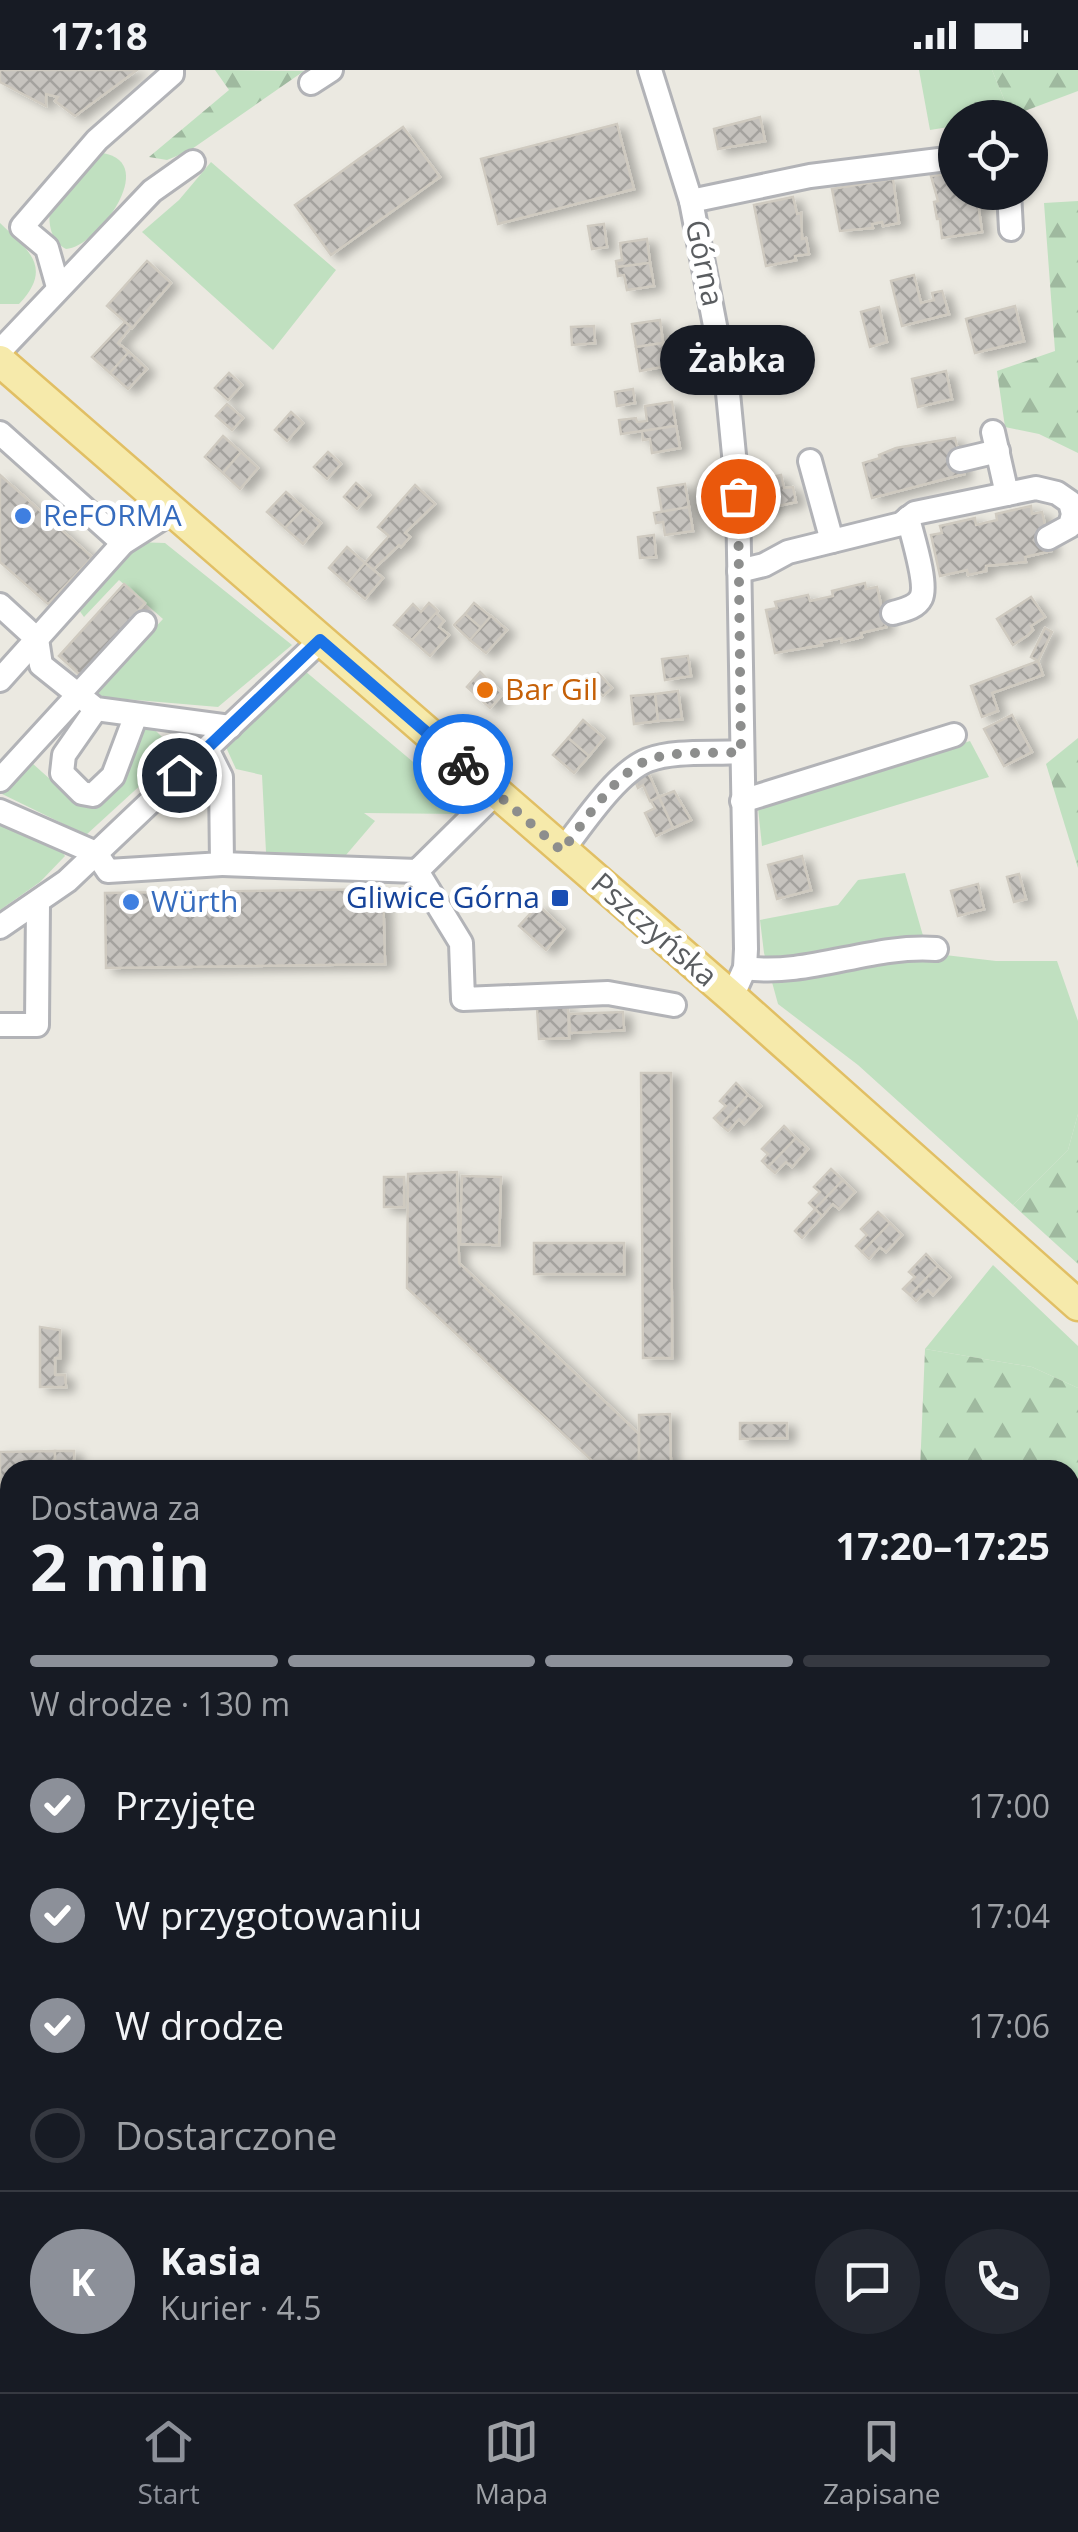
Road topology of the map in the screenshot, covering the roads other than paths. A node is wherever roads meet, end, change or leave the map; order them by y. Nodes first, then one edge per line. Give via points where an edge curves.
1 (172, 70) edge
2 (331, 70) edge
3 (650, 70) edge
4 (311, 84) dead end
5 (938, 160) edge
6 (193, 162) dead end
7 (691, 201) junction
8 (1010, 210) edge
9 (1011, 229) dead end
10 (58, 287) junction
11 (0, 352) edge
12 (0, 361) edge
13 (0, 433) edge
14 (960, 460) dead end
15 (810, 461) dead end
16 (1008, 494) junction
17 (172, 512) junction
18 (908, 518) junction
19 (1048, 538) dead end
20 (832, 541) junction
21 (124, 542) junction
22 (739, 571) junction
23 (0, 605) edge
24 (893, 612) dead end
25 (144, 623) dead end
26 (37, 639) junction
27 (320, 640) junction
28 (0, 680) edge
29 (87, 702) junction
30 (136, 714) junction
31 (230, 727) junction
32 (954, 736) dead end
33 (207, 749) junction
34 (741, 752) junction
35 (0, 780) edge
36 (496, 793) junction
37 (742, 801) junction
38 (0, 811) edge
39 (562, 851) junction
40 (96, 854) junction
41 (222, 864) junction
42 (416, 871) junction
43 (38, 903) junction
44 (0, 927) edge
45 (936, 949) dead end
46 (745, 968) junction
47 (732, 997) junction
48 (674, 1005) dead end
49 (0, 1025) edge
50 (1078, 1305) edge

1 - 10 street via 97,140 22,227 46,248
2 - 4 street
3 - 7 street, Górna
5 - 7 street via 810,176
6 - 10 street via 152,191
7 - 22 street, Górna via 728,393
8 - 9 street
10 - 11 street
12 - 17 main road, Pszczyńska
13 - 21 street
14 - 16 street via 996,441
15 - 20 street
16 - 18 street
16 - 19 street via 1036,488 1070,502 1070,526
17 - 21 street
17 - 27 main road, Pszczyńska
18 - 20 street
18 - 24 street via 924,588 912,608
20 - 22 street
21 - 26 street
22 - 34 street, Górna
23 - 26 street
25 - 29 street
26 - 28 street
26 - 29 street via 41,665
27 - 31 street
27 - 36 main road, Pszczyńska
29 - 30 street
29 - 30 street via 62,773 82,792 93,794 113,776
29 - 35 street
30 - 31 street
31 - 33 street
32 - 37 street
33 - 40 street
33 - 41 street via 221,777
34 - 37 street, Górna
34 - 39 street via 666,756 636,766
36 - 39 main road, Pszczyńska
36 - 42 street
37 - 46 street, Górna
38 - 40 street
39 - 47 main road, Pszczyńska
40 - 41 street via 108,871
40 - 43 street
41 - 42 street
42 - 48 street via 461,943 463,999 608,992
43 - 44 street
43 - 49 street via 37,1025
45 - 46 street
46 - 47 street, Górna
47 - 50 main road, Pszczyńska

